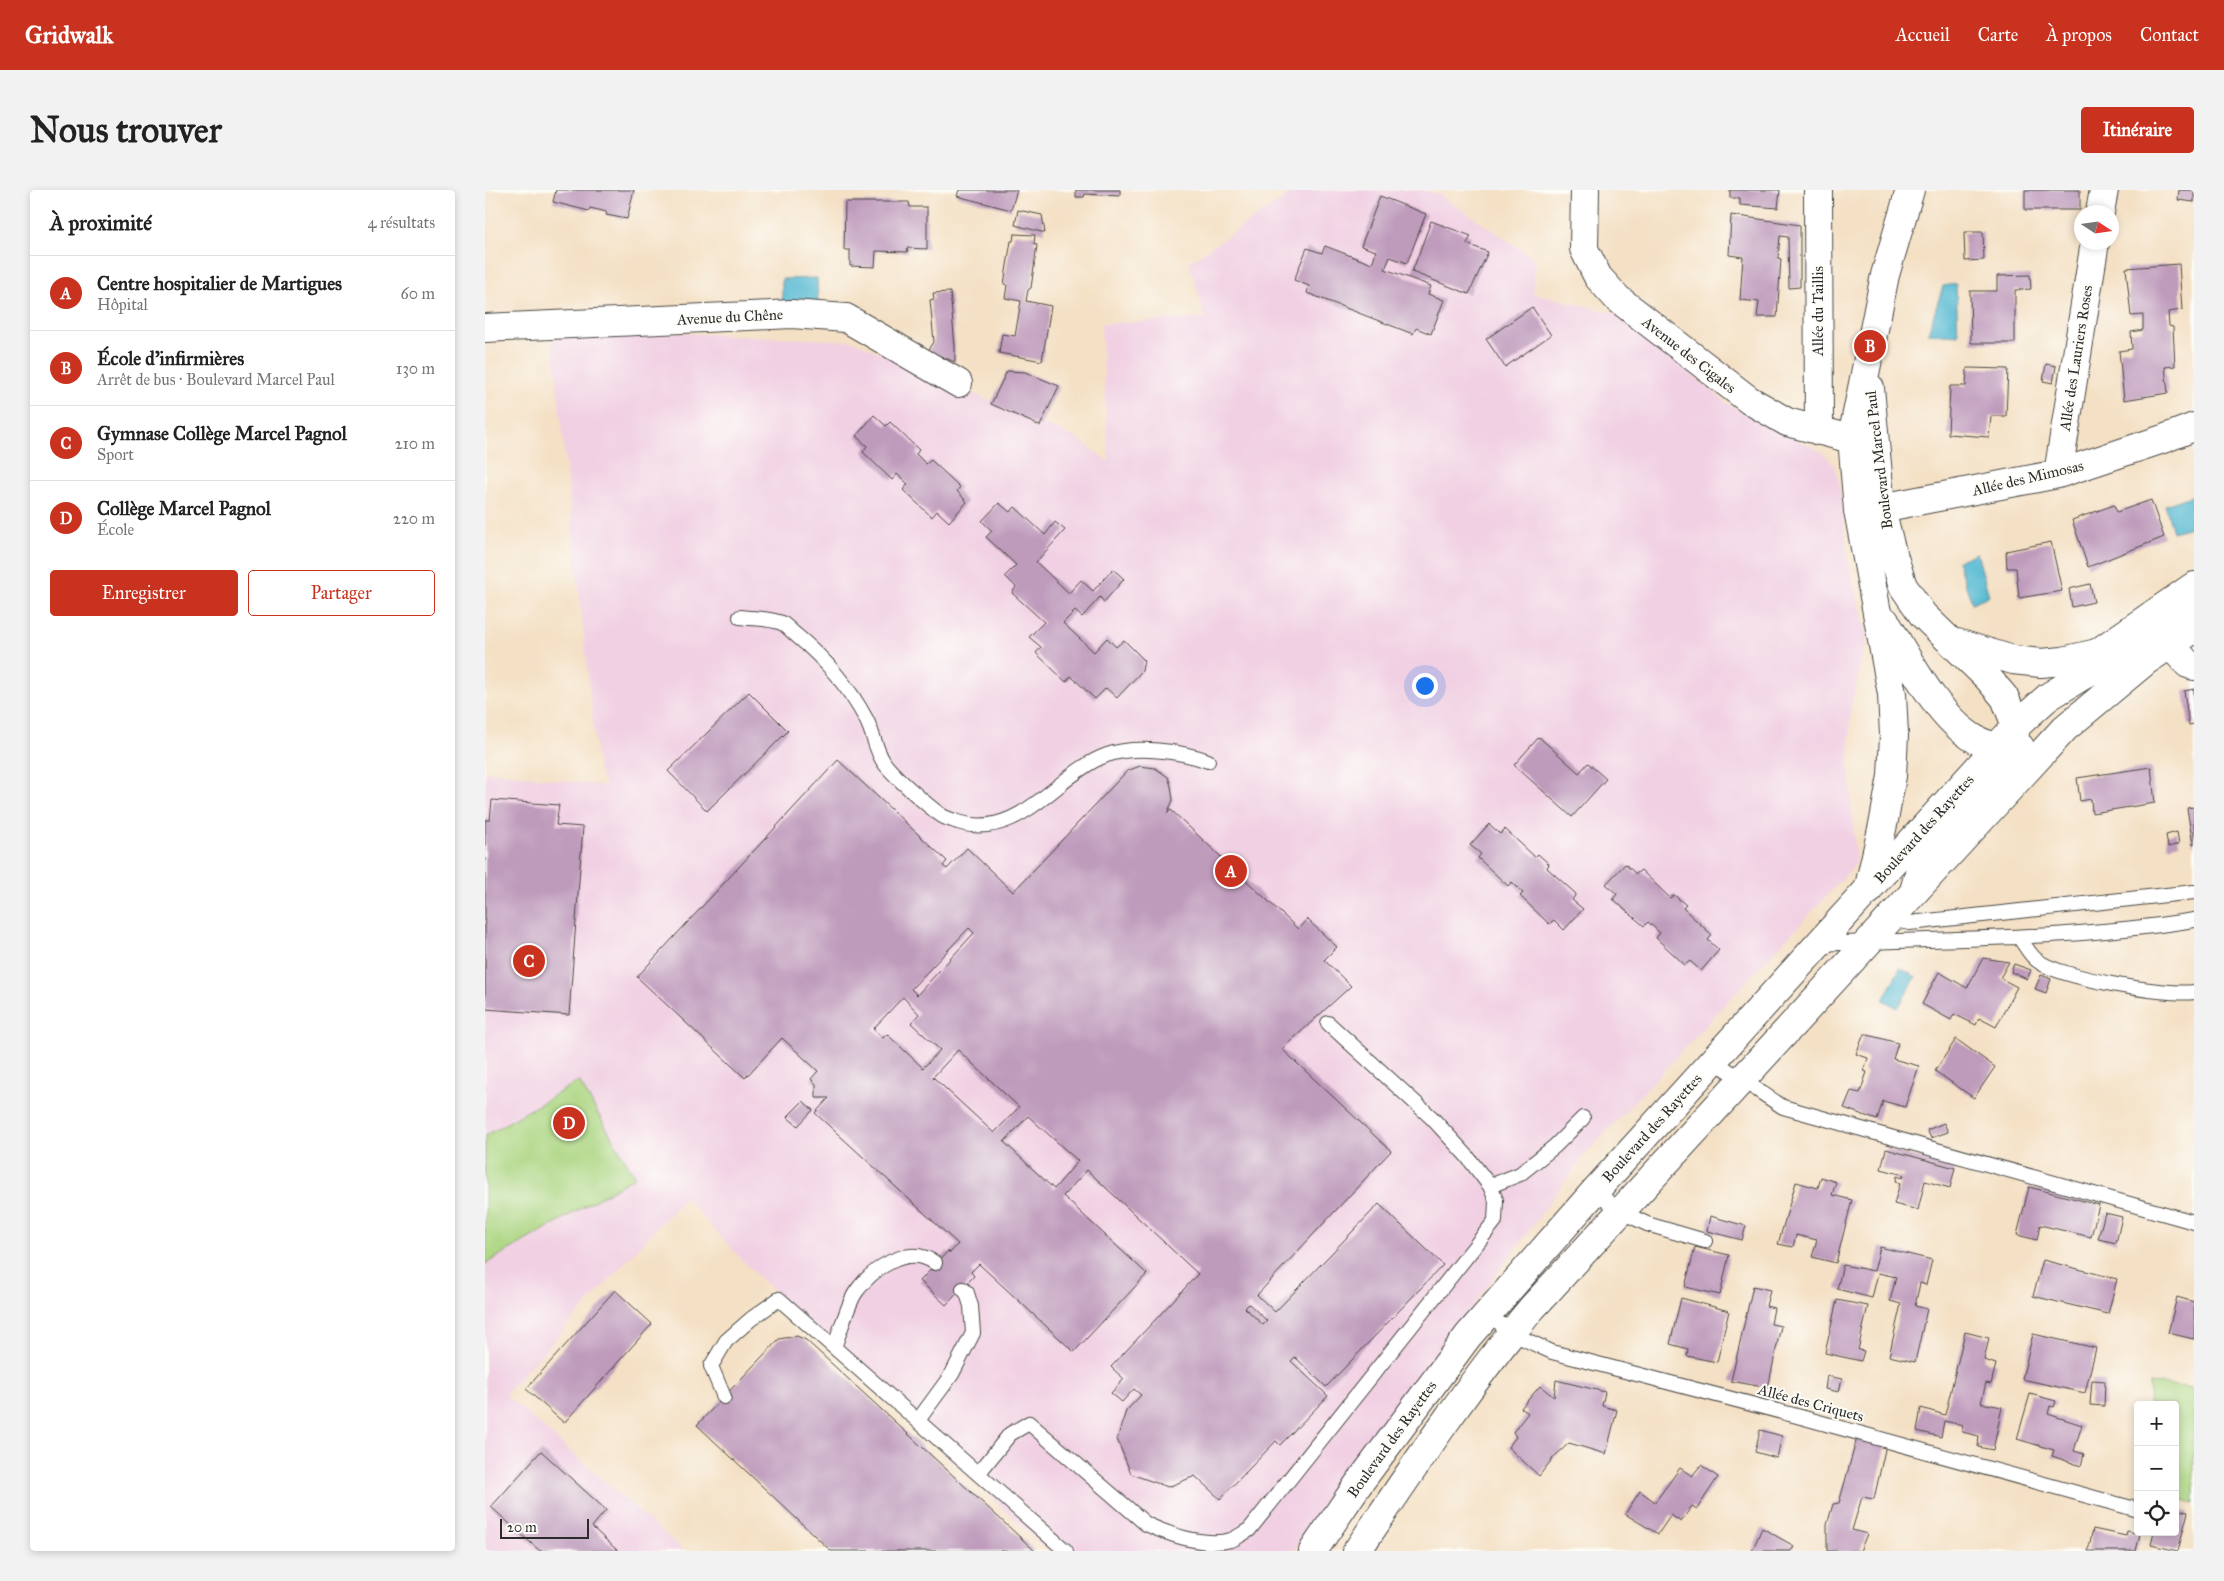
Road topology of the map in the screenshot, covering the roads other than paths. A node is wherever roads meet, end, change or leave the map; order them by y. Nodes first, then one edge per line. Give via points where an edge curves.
1 (1585, 190) edge
2 (1818, 190) edge
3 (1911, 190) edge
4 (2103, 190) edge
5 (2101, 205) edge
6 (2094, 250) edge
7 (485, 328) edge
8 (958, 383) dead end
9 (2194, 427) edge
10 (1819, 431) junction
11 (1864, 442) junction
12 (2058, 474) junction
13 (1869, 509) junction
14 (2194, 586) edge
15 (2194, 604) edge
16 (1876, 606) junction
17 (741, 617) dead end
18 (2194, 629) edge
19 (1950, 641) junction
20 (2170, 645) junction
21 (2194, 666) edge
22 (2009, 740) junction
23 (2049, 746) junction
24 (1208, 761) dead end
25 (1868, 891) junction
26 (1914, 891) junction
27 (2194, 892) edge
28 (1888, 920) junction
29 (2194, 920) edge
30 (2019, 937) junction
31 (1868, 942) junction
32 (1820, 944) junction
33 (2194, 992) edge
34 (1328, 1023) dead end
35 (1714, 1061) junction
36 (1742, 1081) junction
37 (1583, 1118) dead end
38 (1490, 1186) junction
39 (1595, 1191) junction
40 (1622, 1212) junction
41 (2194, 1222) edge
42 (1705, 1241) dead end
43 (935, 1263) dead end
44 (963, 1289) dead end
45 (1488, 1313) junction
46 (1511, 1333) junction
47 (834, 1347) junction
48 (724, 1397) dead end
49 (919, 1419) junction
50 (978, 1474) junction
51 (1357, 1486) junction
52 (1385, 1509) junction
53 (2134, 1509) edge
54 (1067, 1551) edge
55 (1313, 1551) edge
56 (1357, 1551) edge

1 - 10 street, Avenue des Cigales via 1584,249 1598,277 1617,298 1749,400 1787,422
2 - 10 street, Allée du Taillis
3 - 11 street, Boulevard Marcel Paul via 1885,275 1867,360
4 - 5 street
6 - 12 street, Allée des Lauriers Roses
7 - 8 street, Avenue du Chêne via 792,314 846,318
9 - 12 street, Allée des Mimosas
10 - 11 street, Avenue des Cigales
11 - 13 street, Boulevard Marcel Paul
12 - 13 street, Allée des Mimosas
13 - 16 street, Boulevard Marcel Paul
13 - 19 street, Boulevard Marcel Paul via 1890,545 1903,586 1923,615
14 - 19 street via 2097,653 2063,661 2013,660
15 - 22 street, Boulevard des Rayettes via 2048,696
16 - 22 street, Boulevard Marcel Paul via 1929,692 1958,726 1976,740
16 - 25 street, Boulevard Marcel Paul via 1892,694 1894,736 1892,776
17 - 24 lane via 782,623 818,653 856,702 884,763 931,807 961,823 990,823 1021,814 1089,763 1108,755 1124,751 1175,752
18 - 20 street, Boulevard des Rayettes
19 - 22 street, Boulevard Marcel Paul via 2005,698
20 - 21 street
20 - 23 street, Boulevard des Rayettes via 2065,728
22 - 23 street
22 - 25 street, Boulevard des Rayettes
22 - 26 street, Boulevard des Rayettes via 1989,788 1921,862
23 - 26 street, Boulevard des Rayettes
25 - 32 street, Boulevard des Rayettes
26 - 28 street, Boulevard des Rayettes
27 - 28 lane via 1910,923
28 - 31 street, Boulevard des Rayettes
29 - 30 lane via 2137,929
30 - 31 lane
30 - 33 lane via 2036,961 2056,971 2163,993
31 - 32 lane
31 - 36 street, Boulevard des Rayettes
32 - 35 street, Boulevard des Rayettes
34 - 38 lane via 1432,1118
35 - 36 lane
35 - 39 street, Boulevard des Rayettes
36 - 40 street, Boulevard des Rayettes
36 - 41 lane via 1783,1107
37 - 38 lane via 1520,1174
38 - 50 lane via 1496,1200 1495,1221 1249,1530 1232,1540 1212,1542 1165,1532 1146,1524 1029,1423 1010,1434
39 - 40 lane
39 - 45 street, Boulevard des Rayettes
40 - 42 lane via 1647,1224
40 - 46 street, Boulevard des Rayettes
43 - 47 lane via 927,1257 900,1256 877,1270 855,1293
44 - 49 lane via 971,1306 973,1333 952,1374
45 - 46 lane, Allée des Criquets
45 - 51 street, Boulevard des Rayettes
46 - 52 street, Boulevard des Rayettes via 1424,1450
46 - 53 lane, Allée des Criquets via 1551,1352
47 - 48 lane via 779,1299 726,1342 711,1366
47 - 49 lane
49 - 50 lane
50 - 54 lane
51 - 52 street
51 - 55 street, Boulevard des Rayettes
52 - 56 street, Boulevard des Rayettes

